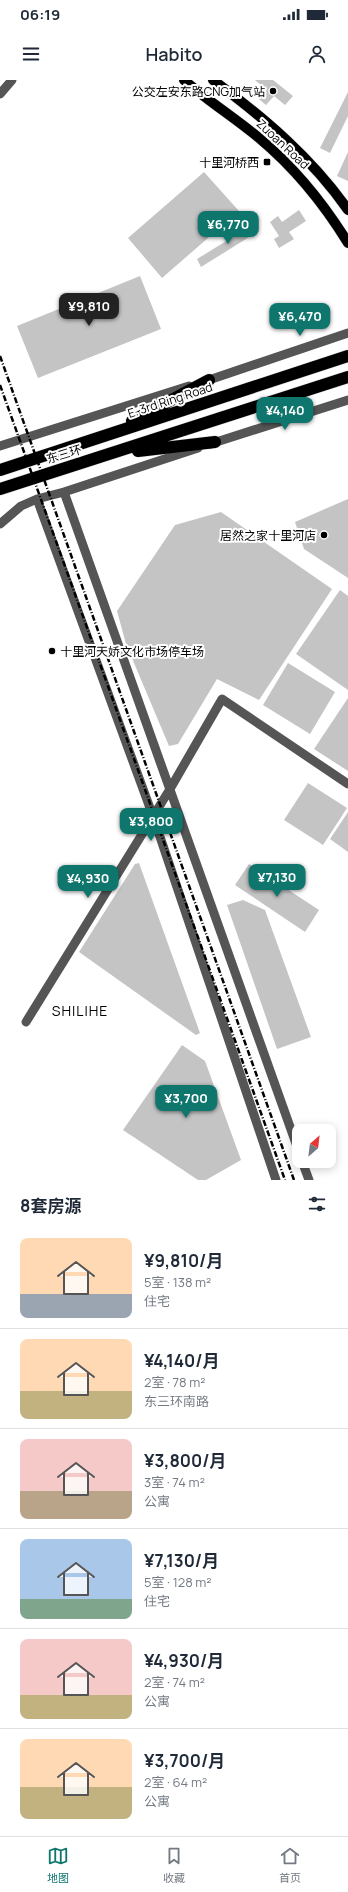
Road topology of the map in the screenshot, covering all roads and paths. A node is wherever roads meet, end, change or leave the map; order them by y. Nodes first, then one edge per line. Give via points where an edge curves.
1 (12, 80) edge
2 (184, 80) edge
3 (213, 80) edge
4 (0, 94) edge
5 (348, 210) edge
6 (348, 243) edge
7 (348, 332) edge
8 (348, 356) edge
9 (348, 377) edge
10 (209, 380) junction
11 (348, 400) edge
12 (104, 436) junction
13 (215, 442) junction
14 (0, 446) edge
15 (111, 454) junction
16 (0, 470) edge
17 (25, 481) junction
18 (0, 490) edge
19 (64, 492) junction
20 (0, 497) edge
21 (37, 499) junction
22 (0, 524) edge
23 (348, 784) edge
24 (170, 789) junction
25 (152, 815) junction
26 (26, 1022) dead end
27 (292, 1132) edge
28 (305, 1168) edge
29 (276, 1180) edge
30 (309, 1180) edge

1 - 4 street
2 - 6 main road, Zuoan Road via 260,139 292,168 331,215
3 - 5 main road, Zuoan Road via 270,125 316,168
7 - 10 street
8 - 12 highway, E. 3rd Ring Road
9 - 15 highway
10 - 12 highway
10 - 14 street
11 - 13 street
12 - 16 highway, E. 3rd Ring Road
13 - 15 highway
13 - 19 street
15 - 17 highway, 东三环
17 - 18 highway
17 - 20 highway
19 - 21 street
19 - 24 street
21 - 22 street via 21,506
21 - 25 street
23 - 24 street via 222,699
24 - 25 street
24 - 27 street
25 - 26 street
25 - 29 street
28 - 30 street

